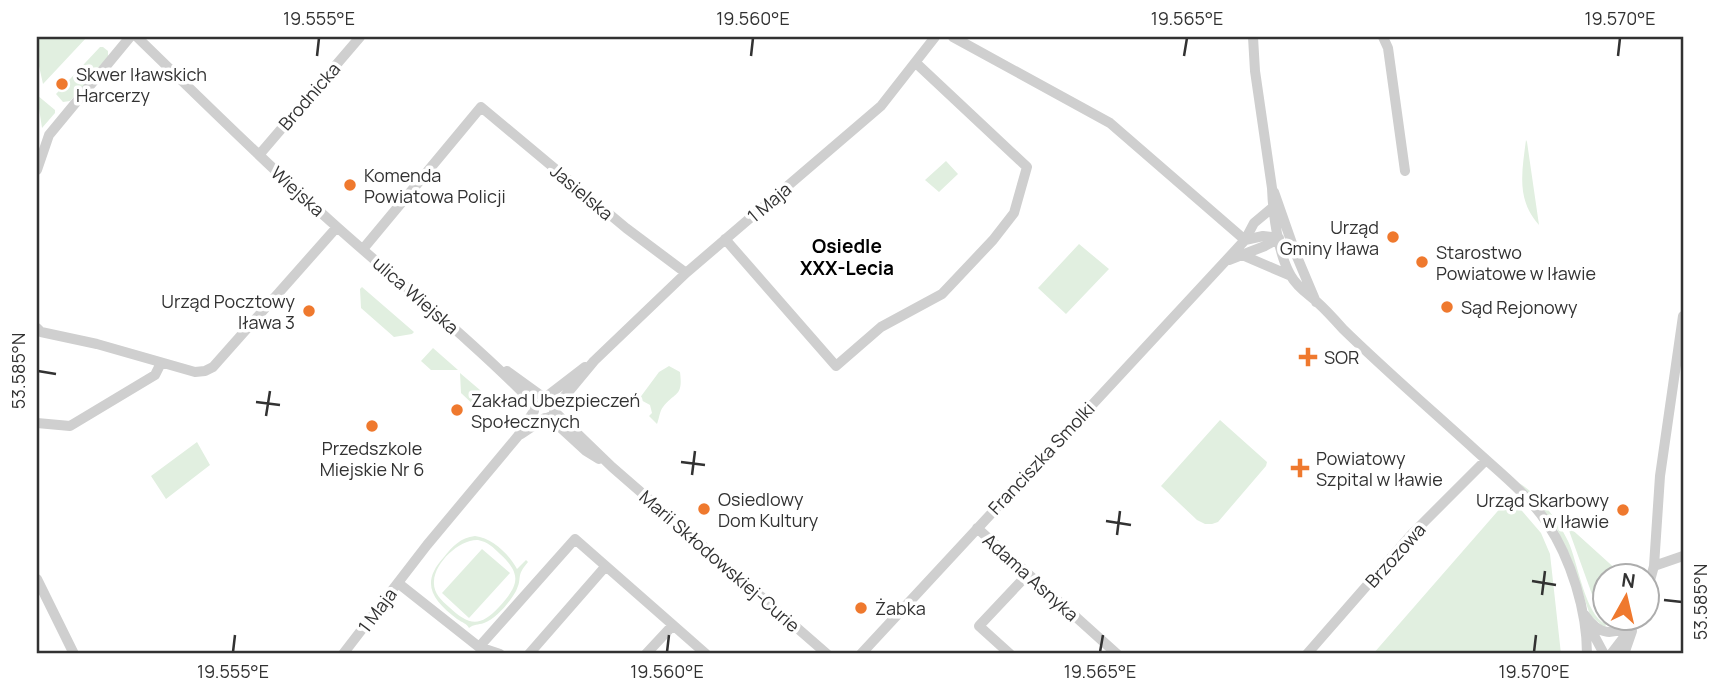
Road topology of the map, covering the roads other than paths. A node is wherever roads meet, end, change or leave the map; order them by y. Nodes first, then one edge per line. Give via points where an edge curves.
1 (130, 37) edge
2 (137, 37) edge
3 (360, 37) edge
4 (935, 37) edge
5 (953, 37) edge
6 (1253, 37) edge
7 (1383, 37) edge
8 (916, 62) junction
9 (258, 155) junction
10 (37, 170) edge
11 (1405, 171) dead end
12 (1272, 188) junction
13 (1273, 207) junction
14 (337, 227) junction
15 (1284, 237) junction
16 (725, 239) junction
17 (1245, 240) junction
18 (363, 249) junction
19 (1242, 255) junction
20 (1222, 263) junction
21 (686, 273) junction
22 (1291, 276) junction
23 (1316, 302) junction
24 (1683, 316) edge
25 (37, 328) edge
26 (594, 360) junction
27 (166, 364) junction
28 (539, 402) junction
29 (551, 413) junction
30 (37, 423) edge
31 (518, 436) junction
32 (1486, 460) junction
33 (977, 528) junction
34 (1683, 556) edge
35 (1654, 562) edge
36 (1660, 564) edge
37 (605, 567) junction
38 (1028, 574) junction
39 (37, 579) edge
40 (398, 583) junction
41 (1581, 611) junction
42 (1590, 623) edge
43 (673, 625) junction
44 (1627, 632) edge
45 (1632, 632) edge
46 (479, 647) junction
47 (74, 654) edge
48 (344, 654) edge
49 (500, 654) edge
50 (529, 654) edge
51 (646, 654) edge
52 (706, 654) edge
53 (827, 654) edge
54 (861, 654) edge
55 (1010, 654) edge
56 (1117, 654) edge
57 (1307, 654) edge
58 (1587, 654) edge
59 (1604, 654) edge
60 (1611, 654) edge
61 (1624, 654) edge

1 - 10 street via 49,135
2 - 9 street, Wiejska
3 - 9 street, Brodnicka
4 - 8 street, 1 Maja
5 - 17 street via 1110,123
6 - 12 street
7 - 11 street
8 - 16 street, 1 Maja via 873,114
8 - 16 street via 1027,167 1014,214 942,294 881,327 836,366
9 - 14 street, Wiejska
12 - 13 street
12 - 15 street via 1280,204
13 - 15 street
13 - 17 street, Franciszka Smolki via 1254,223
14 - 18 street, ulica Wiejska
14 - 27 street via 213,367 195,372
15 - 17 street
15 - 19 street, Franciszka Smolki
15 - 22 street
15 - 23 street
16 - 21 street, 1 Maja
17 - 20 street, Franciszka Smolki
18 - 21 street, Jasielska via 481,107
18 - 28 street, ulica Wiejska
19 - 20 street, Franciszka Smolki
19 - 22 street
20 - 33 street, Franciszka Smolki
21 - 26 street, 1 Maja
22 - 23 street
23 - 32 street
24 - 35 street via 1660,476
25 - 27 street
26 - 28 street, 1 Maja
26 - 29 street, 1 Maja
27 - 30 street via 70,426
28 - 29 street
28 - 29 street via 553,400
28 - 31 street, 1 Maja
29 - 31 street, 1 Maja
29 - 53 street, Marii Skłodowskiej-Curie via 586,451 612,467
31 - 40 street, 1 Maja
32 - 41 street via 1546,522 1565,556
32 - 57 street, Brzozowa via 1411,535
33 - 38 street, Adama Asnyka
33 - 54 street, Franciszka Smolki
34 - 36 street
37 - 43 street
37 - 46 street via 575,540
37 - 50 street
38 - 55 street via 979,626
38 - 56 street, Adama Asnyka
39 - 47 street
40 - 46 street
40 - 48 street, 1 Maja
41 - 42 street
41 - 58 street
41 - 59 street
43 - 51 street
43 - 52 street
44 - 60 street
45 - 61 street
46 - 49 street

